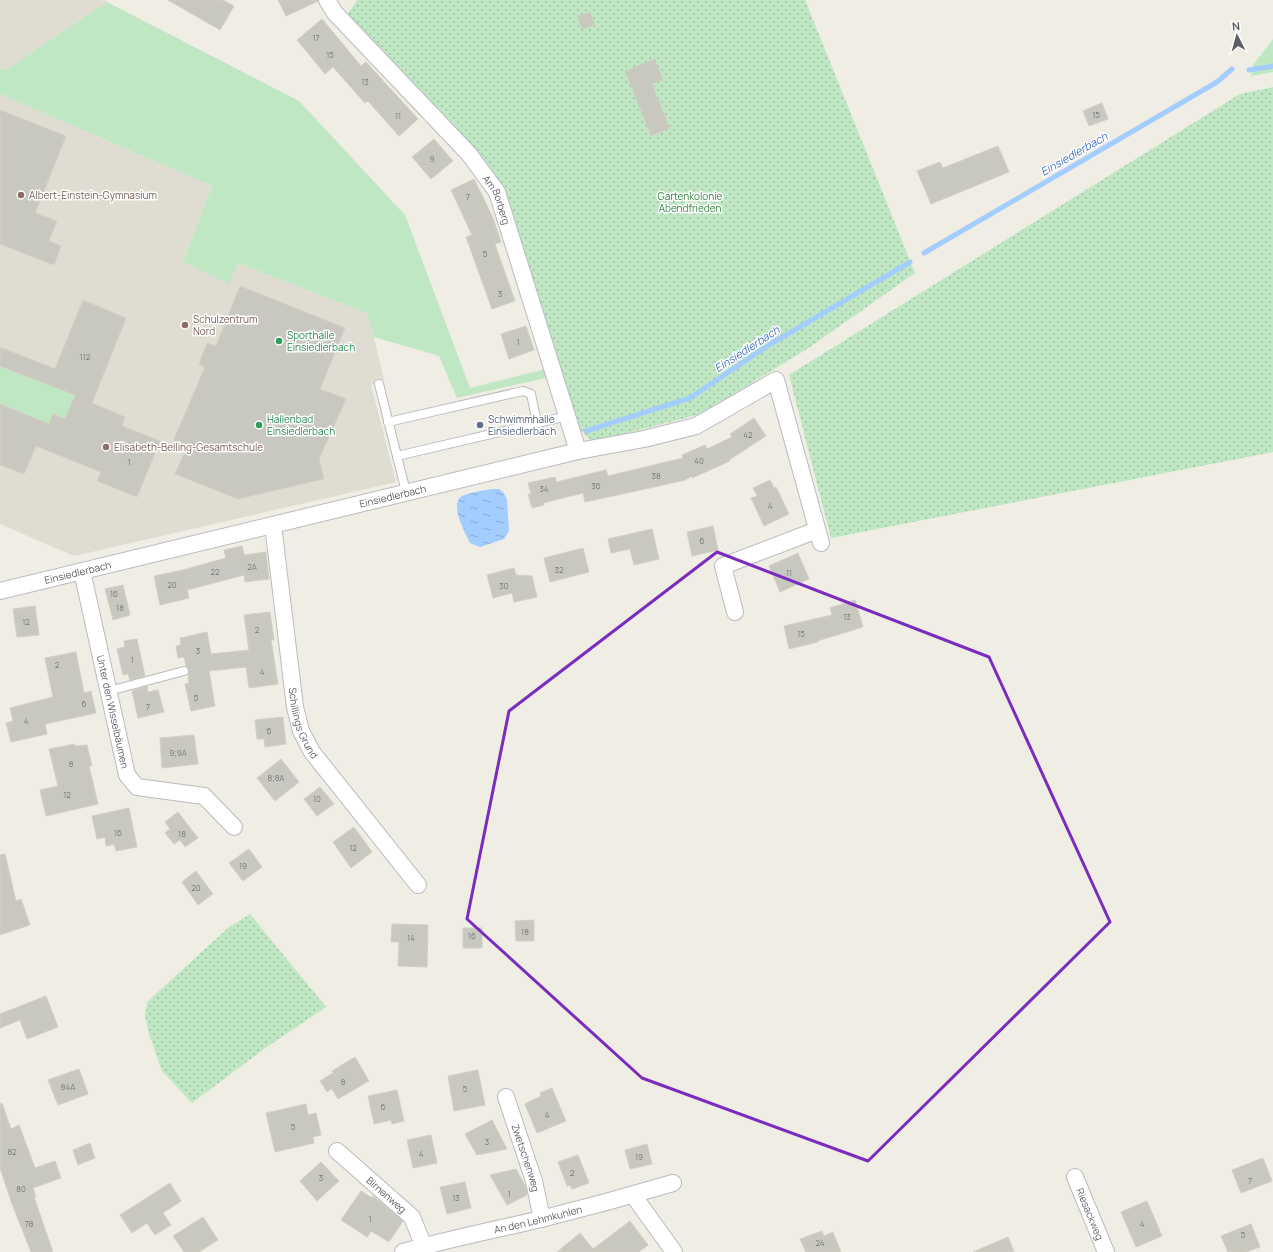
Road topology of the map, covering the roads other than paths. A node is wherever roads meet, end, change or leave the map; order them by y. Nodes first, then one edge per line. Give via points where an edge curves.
1 (327, 0) edge
2 (379, 384) dead end
3 (568, 416) junction
4 (388, 422) junction
5 (537, 423) junction
6 (578, 451) junction
7 (397, 456) junction
8 (406, 492) junction
9 (273, 525) junction
10 (82, 571) junction
11 (0, 590) edge
12 (735, 612) dead end
13 (184, 671) dead end
14 (109, 691) junction
15 (234, 827) dead end
16 (418, 885) dead end
17 (506, 1097) dead end
18 (337, 1151) dead end
19 (1074, 1177) dead end
20 (673, 1183) dead end
21 (633, 1195) junction
22 (542, 1219) junction
23 (426, 1249) edge
24 (403, 1252) edge
25 (674, 1252) edge
26 (1106, 1252) edge

1 - 3 street, Am Borberg via 335,12 469,154 496,192
2 - 4 lane
3 - 5 lane
3 - 6 street, Am Borberg
4 - 5 lane via 523,391 531,394
4 - 7 lane
5 - 7 lane
6 - 8 street, Einsiedlerbach
6 - 12 street, Einsiedlerbach via 696,426 776,380 819,537 723,566
7 - 8 lane
8 - 9 street, Einsiedlerbach
9 - 10 street, Einsiedlerbach
9 - 16 street, Schillings Grund via 295,707 301,731 312,752
10 - 11 street, Einsiedlerbach
10 - 14 street, Unter den Wisselbäumen
13 - 14 lane
14 - 15 street, Unter den Wisselbäumen via 127,775 137,787 204,796
17 - 22 street, Zwetschenweg via 534,1181
18 - 23 street, Birnenweg via 412,1217
19 - 26 street, Riesackweg
20 - 21 street, An den Lehmkuhlen
21 - 22 street, An den Lehmkuhlen
21 - 25 street
22 - 23 street, An den Lehmkuhlen
23 - 24 street, An den Lehmkuhlen

